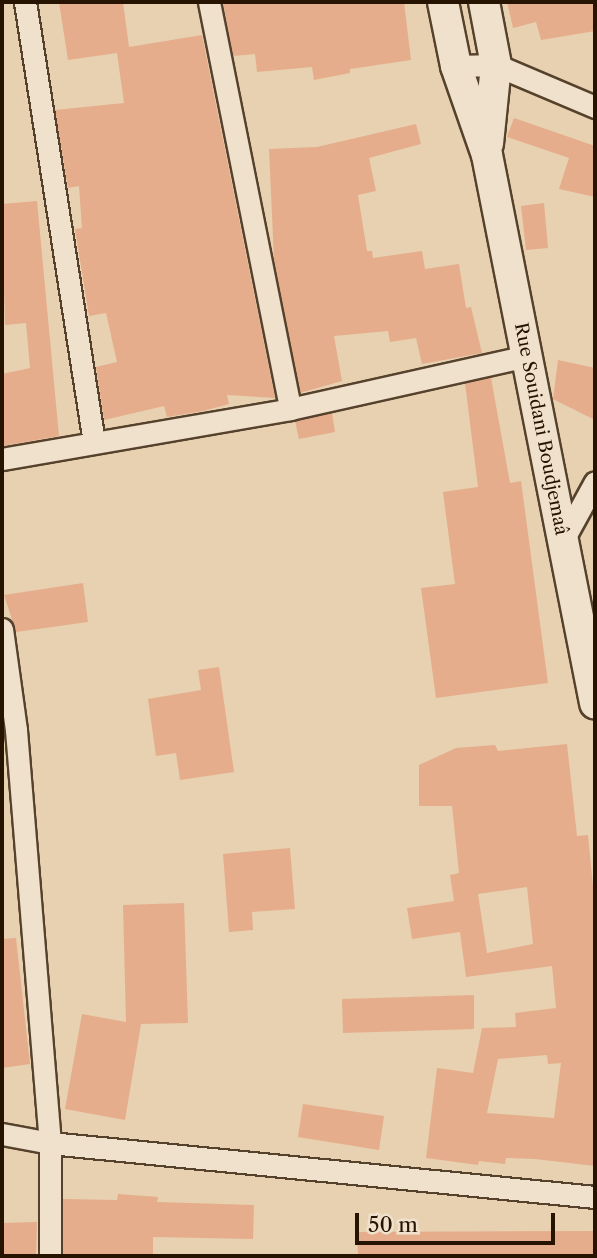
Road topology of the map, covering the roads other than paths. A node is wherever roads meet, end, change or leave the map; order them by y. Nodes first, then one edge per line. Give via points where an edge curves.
1 (25, 2) edge
2 (209, 2) edge
3 (443, 2) edge
4 (484, 2) edge
5 (496, 65) junction
6 (456, 66) junction
7 (595, 107) edge
8 (487, 155) junction
9 (528, 356) junction
10 (290, 409) junction
11 (94, 441) junction
12 (2, 458) edge
13 (595, 482) edge
14 (562, 542) junction
15 (2, 629) edge
16 (595, 704) edge
17 (2, 1134) edge
18 (50, 1143) junction
19 (595, 1197) edge
20 (50, 1256) edge

1 - 11 street
2 - 10 street
3 - 6 main road, Rue Souidani Boudjemaâ
4 - 5 main road, Rue Souidani Boudjemaâ
5 - 6 street
5 - 7 street
5 - 8 main road, Rue Souidani Boudjemaâ
6 - 8 main road, Rue Souidani Boudjemaâ
8 - 9 main road, Rue Souidani Boudjemaâ
9 - 10 street
9 - 14 main road, Rue Souidani Boudjemaâ
10 - 11 street
11 - 12 street
13 - 14 street
14 - 16 main road, Rue Souidani Boudjemaâ
15 - 18 street via 16,730
17 - 18 street
18 - 19 street
18 - 20 street

